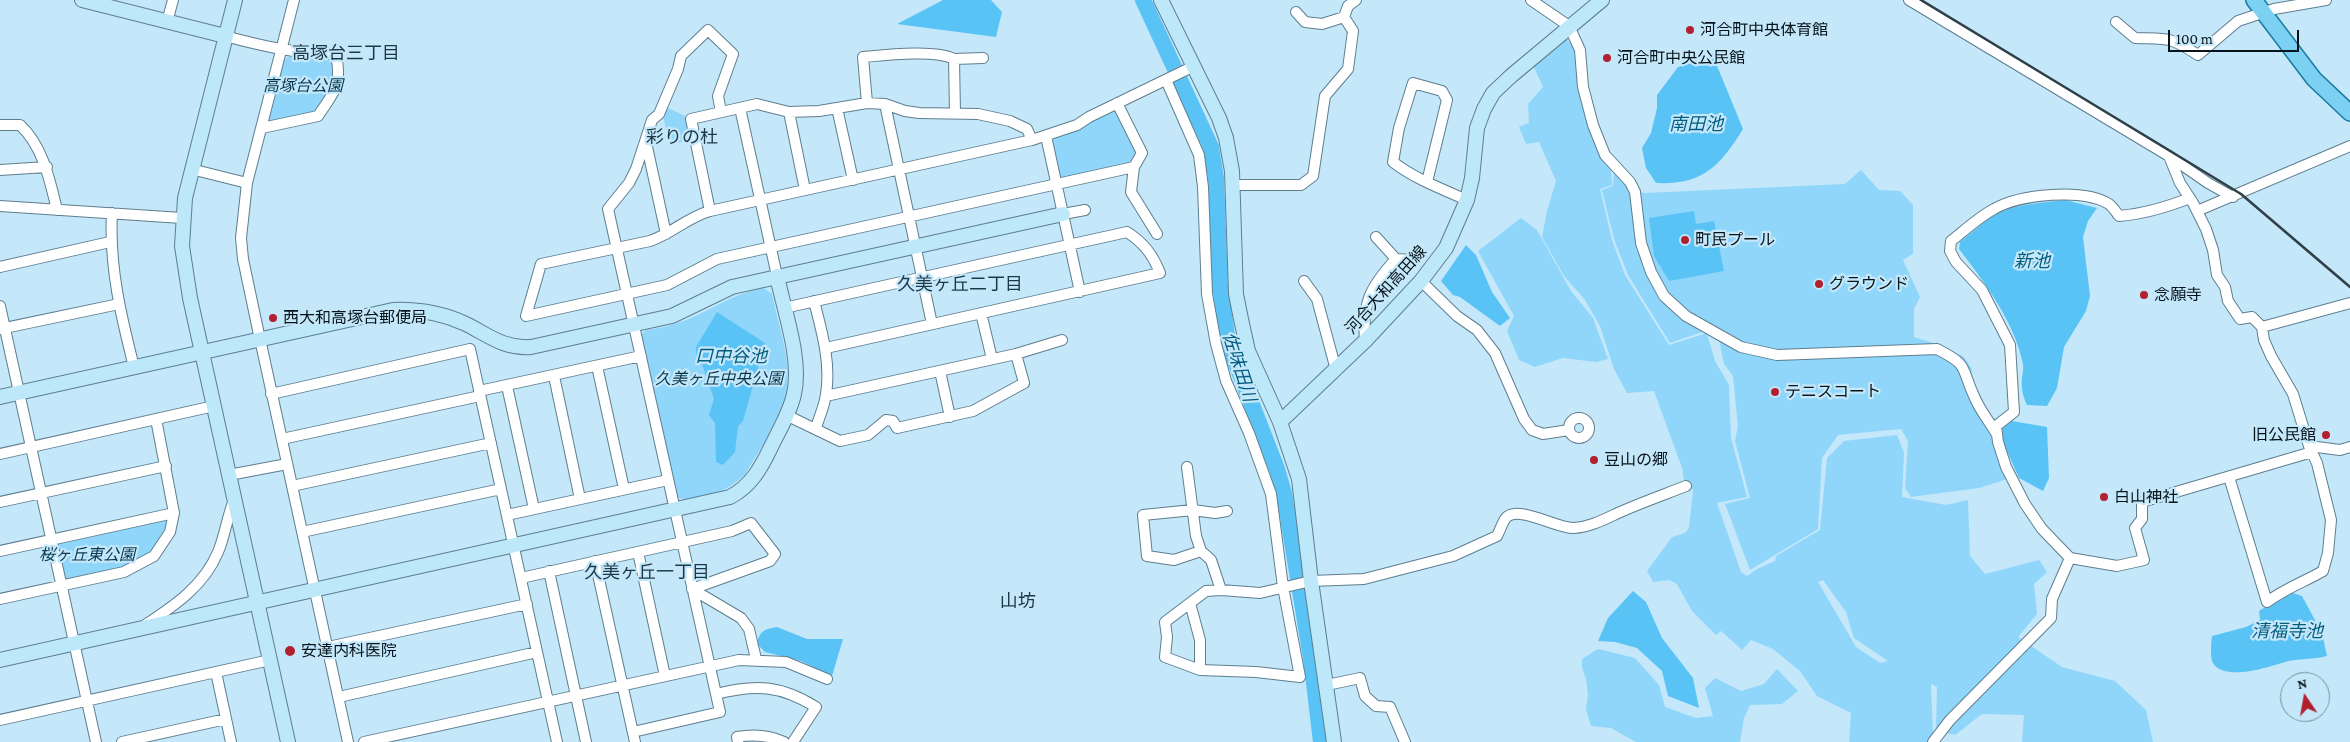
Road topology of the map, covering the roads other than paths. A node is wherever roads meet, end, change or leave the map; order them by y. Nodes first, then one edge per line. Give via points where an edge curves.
1 (82, 0) edge
2 (173, 0) edge
3 (234, 0) edge
4 (294, 0) edge
5 (1162, 0) edge
6 (1356, 0) edge
7 (1532, 0) edge
8 (1602, 0) edge
9 (1909, 0) edge
10 (2326, 0) edge
11 (2258, 6) edge
12 (1296, 12) dead end
13 (1344, 17) junction
14 (167, 22) junction
15 (2116, 22) dead end
16 (1569, 26) junction
17 (224, 36) junction
18 (282, 51) junction
19 (983, 58) dead end
20 (954, 59) junction
21 (1194, 66) junction
22 (1166, 80) junction
23 (867, 103) junction
24 (1117, 103) junction
25 (885, 104) junction
26 (740, 108) junction
27 (837, 108) junction
28 (722, 112) junction
29 (789, 112) junction
30 (955, 113) junction
31 (2350, 113) edge
32 (0, 125) edge
33 (262, 128) junction
34 (1046, 136) junction
35 (645, 140) junction
36 (1032, 140) junction
37 (2350, 146) edge
38 (2169, 156) junction
39 (47, 168) junction
40 (191, 168) junction
41 (1134, 168) junction
42 (0, 170) edge
43 (899, 170) junction
44 (853, 180) junction
45 (1427, 182) junction
46 (247, 183) junction
47 (1057, 184) junction
48 (1232, 185) junction
49 (806, 190) junction
50 (2233, 197) junction
51 (2190, 198) junction
52 (759, 200) junction
53 (1468, 200) junction
54 (0, 206) edge
55 (57, 210) junction
56 (1085, 210) dead end
57 (710, 211) junction
58 (2197, 211) junction
59 (112, 213) junction
60 (1063, 214) junction
61 (909, 216) junction
62 (182, 218) junction
63 (666, 234) junction
64 (1157, 234) dead end
65 (1376, 237) dead end
66 (110, 242) junction
67 (1070, 245) junction
68 (770, 247) junction
69 (916, 247) junction
70 (616, 248) junction
71 (1396, 259) junction
72 (1412, 260) dead end
73 (0, 267) edge
74 (777, 276) junction
75 (922, 278) junction
76 (1304, 281) dead end
77 (1421, 281) junction
78 (1080, 292) junction
79 (627, 294) junction
80 (814, 301) junction
81 (2350, 303) edge
82 (119, 304) junction
83 (0, 306) edge
84 (784, 308) junction
85 (981, 313) junction
86 (932, 324) junction
87 (634, 325) junction
88 (2262, 327) junction
89 (2, 328) edge
90 (260, 340) junction
91 (1062, 340) dead end
92 (1365, 341) junction
93 (826, 348) junction
94 (202, 352) junction
95 (1016, 354) junction
96 (641, 356) junction
97 (992, 359) junction
98 (597, 366) junction
99 (134, 367) junction
100 (1336, 370) junction
101 (940, 371) junction
102 (554, 376) junction
103 (507, 386) junction
104 (19, 392) junction
105 (480, 393) junction
106 (271, 394) junction
107 (826, 396) junction
108 (0, 397) edge
109 (214, 406) junction
110 (786, 415) junction
111 (950, 417) junction
112 (156, 419) junction
113 (1280, 422) junction
114 (816, 428) junction
115 (1569, 430) dead end
116 (1997, 434) junction
117 (282, 439) junction
118 (490, 443) junction
119 (31, 447) junction
120 (2350, 447) edge
121 (2311, 449) junction
122 (0, 454) edge
123 (287, 464) junction
124 (166, 466) junction
125 (1188, 467) dead end
126 (229, 475) junction
127 (2229, 478) junction
128 (668, 480) junction
129 (292, 486) junction
130 (1686, 486) dead end
131 (501, 489) junction
132 (624, 489) junction
133 (41, 493) junction
134 (580, 499) junction
135 (234, 500) junction
136 (0, 502) edge
137 (534, 509) junction
138 (1193, 510) junction
139 (674, 511) junction
140 (1227, 511) dead end
141 (174, 512) junction
142 (507, 515) junction
143 (302, 532) junction
144 (51, 539) junction
145 (681, 542) junction
146 (514, 546) junction
147 (0, 550) edge
148 (1201, 551) junction
149 (638, 552) junction
150 (2070, 558) junction
151 (595, 561) junction
152 (549, 571) junction
153 (521, 578) junction
154 (1311, 581) junction
155 (62, 586) junction
156 (1283, 587) junction
157 (315, 590) junction
158 (692, 590) junction
159 (1221, 590) junction
160 (0, 599) edge
161 (256, 602) junction
162 (1190, 603) junction
163 (527, 604) junction
164 (140, 628) junction
165 (75, 643) junction
166 (328, 647) junction
167 (537, 652) junction
168 (756, 659) junction
169 (0, 660) edge
170 (270, 660) junction
171 (709, 666) junction
172 (1200, 670) junction
173 (216, 672) junction
174 (665, 676) junction
175 (826, 679) dead end
176 (1327, 685) junction
177 (622, 686) junction
178 (716, 694) junction
179 (575, 696) junction
180 (339, 697) junction
181 (87, 701) junction
182 (549, 702) junction
183 (226, 719) junction
184 (0, 720) edge
185 (634, 737) edge
186 (96, 742) edge
187 (122, 742) edge
188 (231, 742) edge
189 (288, 742) edge
190 (348, 742) edge
191 (364, 742) edge
192 (557, 742) edge
193 (586, 742) edge
194 (738, 742) edge
195 (784, 742) edge
196 (792, 742) edge
197 (1334, 742) edge
198 (1405, 742) edge
199 (1933, 742) edge

1 - 14 street
2 - 14 street
3 - 17 street
4 - 18 street
5 - 21 street
6 - 13 street via 1348,6
7 - 16 street
8 - 16 street, 河合大和高田線
9 - 38 street
10 - 11 street
11 - 15 street via 2198,54 2175,40 2135,38
11 - 31 main road via 2314,79
12 - 13 street via 1305,22 1322,24
13 - 48 street via 1353,31 1348,69 1326,96 1314,176 1300,185
14 - 17 street
16 - 53 street, 河合大和高田線 via 1493,93 1477,128
16 - 116 street via 1580,50 1583,87 1592,125 1605,155 1630,182 1641,243 1664,296 1686,316 1741,346 1777,355 1937,349 1956,359 1966,371 1974,396
17 - 18 street
17 - 40 street
18 - 33 street
18 - 33 street via 336,54 339,84 318,116
19 - 20 street
20 - 23 street via 946,54 863,57
20 - 30 street
21 - 22 street
21 - 48 street via 1226,138
22 - 24 street
22 - 156 street via 1199,155 1204,187 1207,294 1216,344 1226,381 1249,433 1270,494
23 - 25 street
23 - 27 street
24 - 34 street via 1077,125
24 - 41 street via 1142,153
25 - 30 street via 905,111
25 - 43 street
26 - 28 street
26 - 29 street via 756,104
26 - 52 street
27 - 29 street
27 - 44 street
28 - 35 street via 718,96 733,54 708,30 681,56 671,87 659,114 652,120
28 - 57 street via 691,119
29 - 49 street
30 - 36 street via 1010,121 1027,129
32 - 39 street via 20,125
33 - 46 street
34 - 36 street
34 - 47 street
35 - 63 street
35 - 70 street via 629,183 608,209
36 - 43 street
37 - 50 street
38 - 50 street
38 - 51 street via 2180,184
39 - 42 street
39 - 55 street
40 - 46 street
40 - 62 street
41 - 47 street
41 - 64 street via 1131,192
43 - 44 street
43 - 61 street
44 - 49 street
45 - 45 street via 1446,100 1442,91 1413,82 1393,162
45 - 53 street
46 - 90 street via 242,245
47 - 60 street
47 - 61 street
48 - 113 street via 1236,294 1240,319 1248,351
49 - 52 street
50 - 58 street
51 - 58 street
51 - 116 street via 2169,206 2119,216 2110,205 2099,200 2058,193 2011,200 1992,209 1951,241 1950,251 1956,262 1982,290 2010,345 2014,412 1996,426
52 - 57 street
52 - 68 street
53 - 77 street, 河合大和高田線 via 1446,248
54 - 55 street
55 - 59 street
56 - 60 street
57 - 63 street
58 - 88 street via 2206,228 2217,275 2225,287 2228,301 2240,319 2252,317
59 - 62 street
59 - 66 street
60 - 67 street
60 - 69 street
61 - 68 street
61 - 69 street
62 - 94 street via 184,265
63 - 70 street
65 - 71 street
66 - 73 street
66 - 82 street
67 - 75 street
67 - 78 street
67 - 78 street via 1127,232 1139,240 1153,257 1160,274
68 - 74 street
68 - 79 street via 717,259 667,285
69 - 74 street
69 - 75 street
70 - 79 street
70 - 79 street via 541,264 526,316
71 - 72 street
71 - 92 street via 1378,278 1367,298
74 - 84 street
74 - 87 street via 732,287 672,316
75 - 80 street
75 - 86 street
76 - 100 street via 1317,299
77 - 92 street, 河合大和高田線
77 - 115 street via 1457,316 1477,330 1495,353 1532,430 1543,434
78 - 85 street
79 - 87 street
80 - 84 street
80 - 93 street
81 - 88 street
82 - 89 street
82 - 99 street
83 - 89 street
84 - 110 street via 796,378 794,395
85 - 86 street
85 - 97 street
86 - 93 street
87 - 90 street via 531,347 514,347 500,344 437,313 402,310
87 - 96 street
88 - 121 street via 2271,356 2293,394
89 - 104 street
90 - 94 street
90 - 106 street
91 - 95 street
92 - 100 street, 河合大和高田線
93 - 107 street
94 - 99 street
94 - 109 street
95 - 97 street
95 - 111 street via 1024,383 973,411
96 - 98 street
96 - 128 street
97 - 101 street
98 - 102 street
98 - 132 street
99 - 104 street
100 - 113 street, 河合大和高田線
101 - 107 street
101 - 111 street
102 - 103 street
102 - 134 street
103 - 105 street
103 - 137 street
104 - 108 street
104 - 119 street
105 - 106 street via 470,349
105 - 117 street
105 - 118 street
106 - 117 street
107 - 114 street
109 - 112 street
109 - 126 street
110 - 114 street
110 - 139 street via 757,472 743,489 723,500
111 - 114 street via 897,428 893,421 886,420 868,435 840,441
112 - 119 street
112 - 124 street
113 - 154 street via 1299,479
116 - 150 street via 2006,467 2025,504 2042,529
117 - 123 street
118 - 129 street
118 - 131 street
119 - 122 street
119 - 133 street
120 - 121 street
121 - 127 street
121 - 127 street via 2331,520 2323,571 2283,590 2267,602
123 - 126 street
123 - 129 street
124 - 133 street
124 - 141 street
125 - 138 street
126 - 135 street
127 - 150 street via 2140,504 2142,519 2135,528 2144,560 2118,566
128 - 132 street
128 - 139 street
129 - 143 street
130 - 154 street via 1601,522 1575,528 1562,528 1526,514 1513,513 1506,517 1497,536 1454,556 1364,579
131 - 142 street
131 - 143 street
132 - 134 street
133 - 136 street
133 - 144 street
134 - 137 street
135 - 161 street
135 - 164 street via 218,552 198,583 181,601
137 - 142 street
138 - 140 street
138 - 148 street
138 - 148 street via 1143,516 1147,556 1174,560
139 - 145 street
139 - 146 street
141 - 144 street
141 - 155 street via 170,532 157,552 145,562 124,572
142 - 146 street
143 - 157 street
144 - 147 street
144 - 155 street
145 - 149 street
145 - 158 street
145 - 158 street via 751,523 775,554 770,562
146 - 153 street
146 - 157 street
148 - 159 street via 1210,560
149 - 151 street
149 - 174 street
150 - 199 street via 2052,599 2051,618 1950,720
151 - 152 street
151 - 177 street
152 - 153 street
152 - 179 street
153 - 163 street
154 - 156 street
154 - 176 street
155 - 160 street
155 - 165 street
156 - 159 street via 1260,593
156 - 172 street via 1300,677
157 - 161 street
157 - 166 street
158 - 168 street via 741,618 749,629
158 - 171 street
159 - 162 street via 1206,591
161 - 164 street
161 - 170 street
162 - 172 street via 1200,640
162 - 172 street via 1165,622 1166,657
163 - 166 street
163 - 167 street
164 - 165 street
165 - 169 street
165 - 181 street
166 - 180 street
167 - 180 street
167 - 182 street
168 - 171 street
168 - 175 street via 786,662
170 - 173 street
170 - 189 street
171 - 174 street
171 - 178 street
173 - 181 street
173 - 183 street
174 - 177 street
176 - 197 street
176 - 198 street via 1360,678 1365,696 1376,706 1390,706
177 - 179 street
177 - 185 street
178 - 185 street via 720,712
178 - 196 street via 740,688 775,688 816,707
179 - 182 street
179 - 193 street
180 - 190 street
181 - 184 street
181 - 186 street
182 - 191 street
182 - 192 street
183 - 187 street
183 - 188 street
194 - 195 street via 737,738 751,735 773,737

